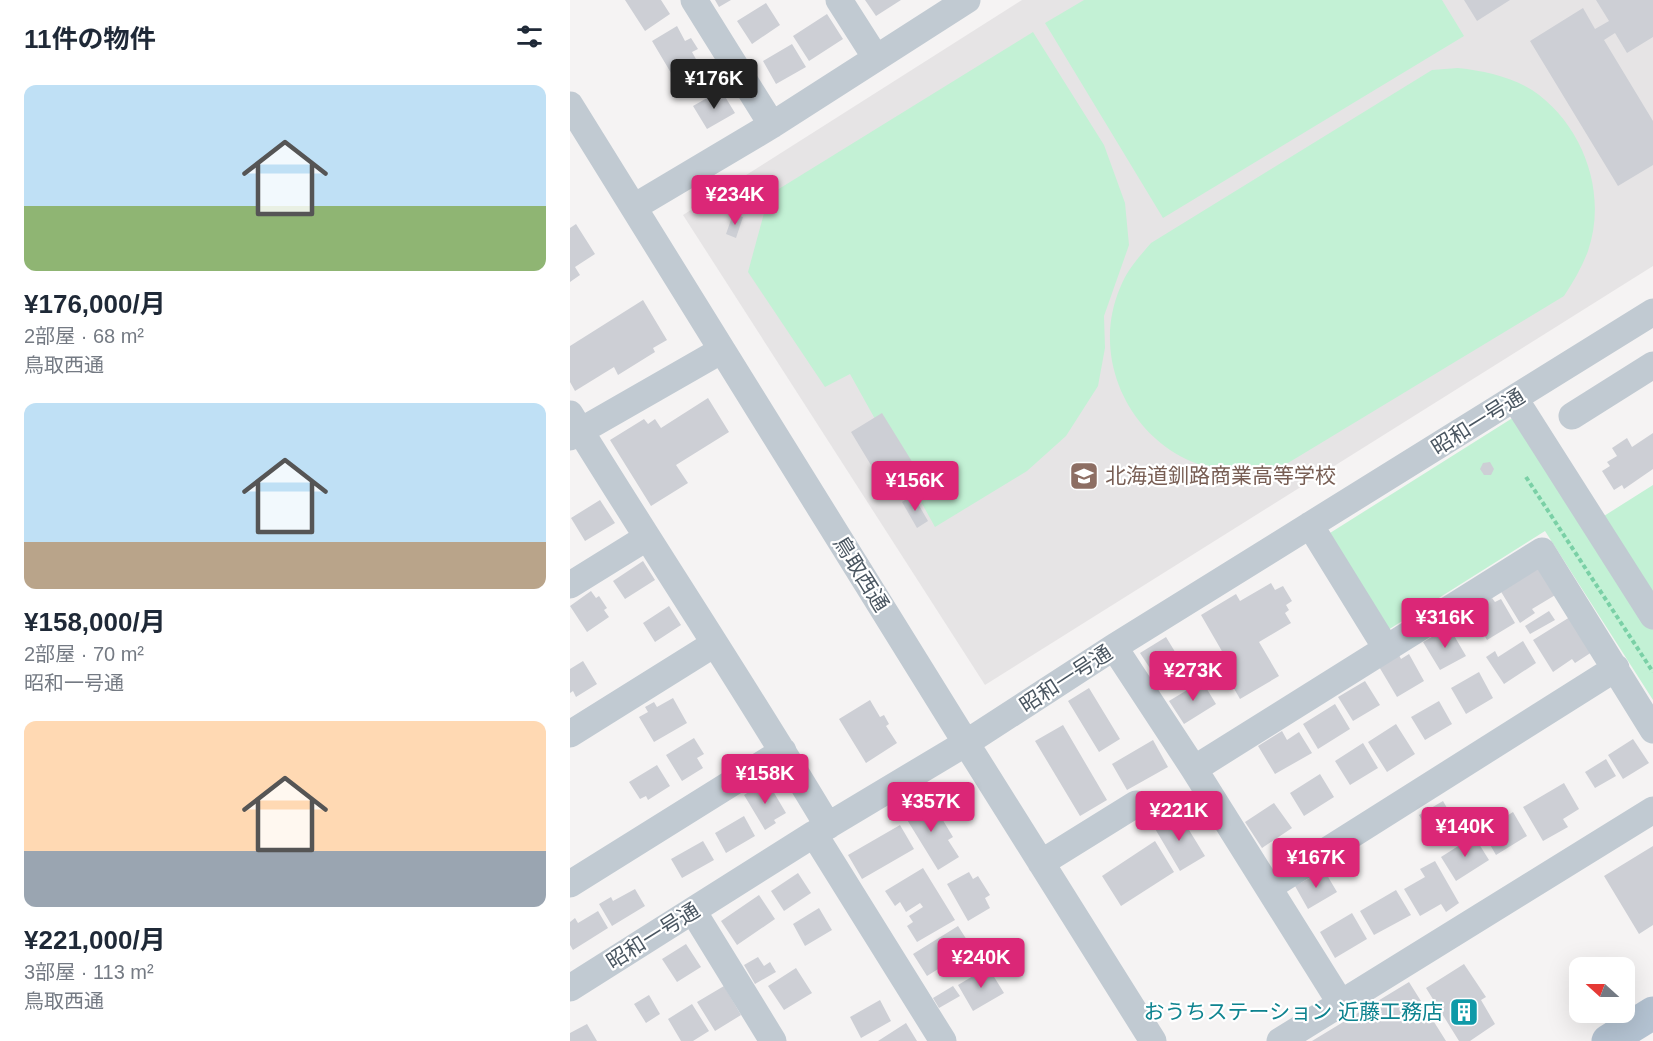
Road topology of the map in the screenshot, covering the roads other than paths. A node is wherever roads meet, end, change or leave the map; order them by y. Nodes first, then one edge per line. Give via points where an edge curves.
1 (694, 0) edge
2 (838, 0) edge
3 (967, 0) edge
4 (876, 58) junction
5 (570, 105) edge
6 (772, 124) junction
7 (634, 207) junction
8 (1653, 312) edge
9 (722, 350) junction
10 (1653, 365) edge
11 (1515, 399) junction
12 (1572, 416) dead end
13 (573, 427) edge
14 (1310, 525) junction
15 (646, 538) junction
16 (570, 585) edge
17 (1653, 616) edge
18 (714, 644) junction
19 (1114, 647) junction
20 (1386, 648) junction
21 (1616, 669) junction
22 (1653, 730) edge
23 (570, 734) edge
24 (966, 743) junction
25 (783, 751) junction
26 (1194, 769) junction
27 (1136, 804) dead end
28 (1653, 810) edge
29 (821, 830) junction
30 (1041, 862) junction
31 (570, 884) edge
32 (1269, 887) junction
33 (693, 911) junction
34 (570, 988) edge
35 (1340, 1002) junction
36 (1653, 1013) edge
37 (767, 1039) edge
38 (1282, 1040) edge
39 (943, 1041) edge
40 (1153, 1041) edge
41 (1608, 1041) edge

1 - 6 street
2 - 4 street
3 - 4 street
4 - 6 street
5 - 7 street, 鳥取西通
6 - 7 street
7 - 9 street, 鳥取西通
8 - 11 street, 昭和一号通
9 - 13 street
9 - 24 street, 鳥取西通
10 - 12 street
11 - 14 street, 昭和一号通
11 - 17 street
13 - 15 street
14 - 19 street, 昭和一号通
14 - 20 street
15 - 16 street
15 - 18 street
18 - 23 street
18 - 25 street
19 - 24 street, 昭和一号通
19 - 26 street
20 - 21 street via 1542,551
20 - 26 street
21 - 22 street
21 - 32 street
24 - 29 street, 昭和一号通
24 - 30 street, 鳥取西通
25 - 29 street
25 - 31 street
26 - 32 street
27 - 30 street
28 - 35 street
29 - 33 street, 昭和一号通
29 - 39 street
30 - 40 street, 鳥取西通
32 - 35 street
33 - 34 street, 昭和一号通
33 - 37 street
35 - 38 street
36 - 41 main road

